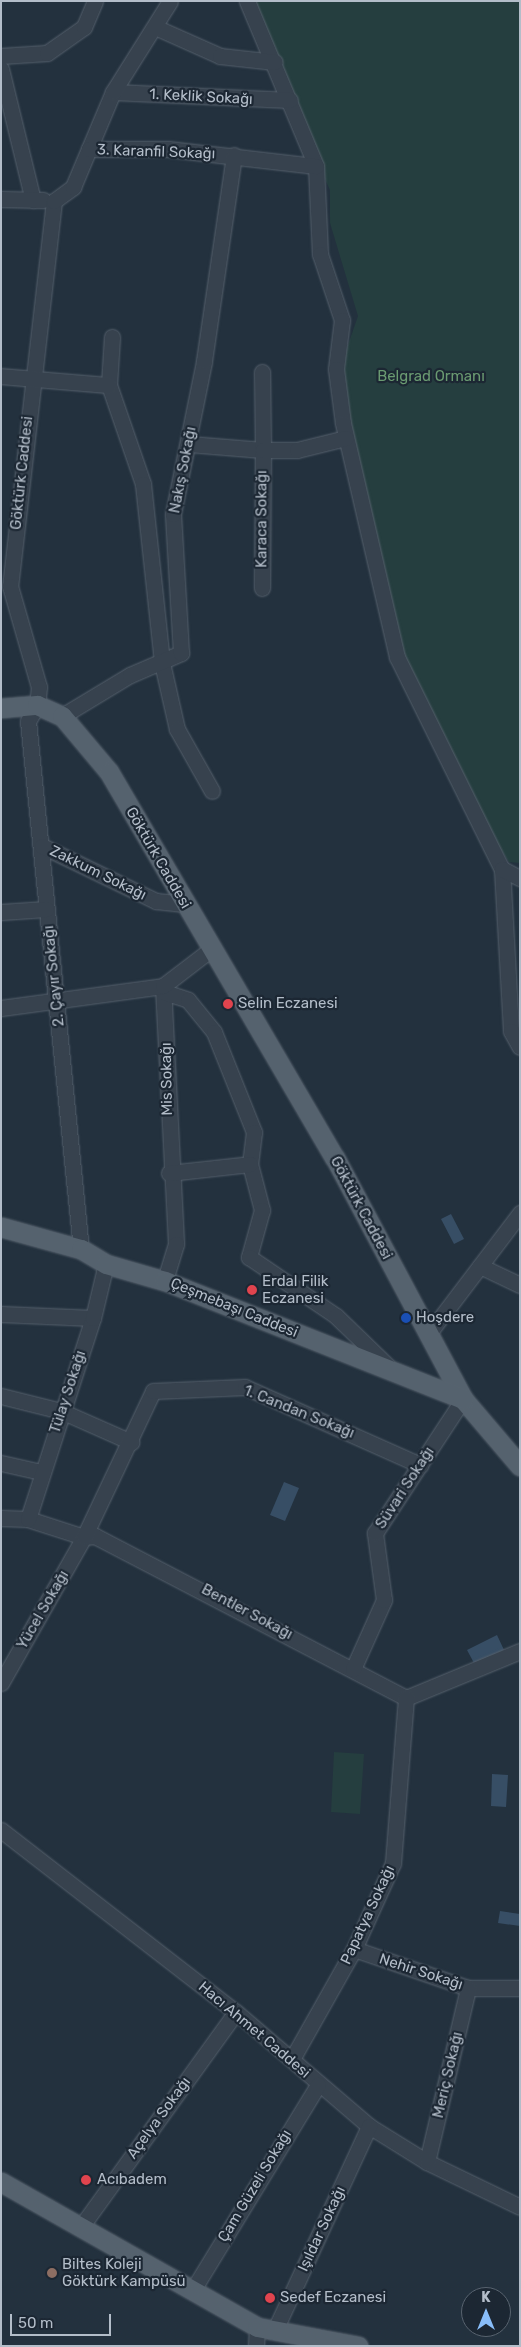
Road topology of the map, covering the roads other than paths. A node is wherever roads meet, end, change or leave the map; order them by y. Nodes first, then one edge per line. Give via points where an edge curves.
1 (95, 1) edge
2 (170, 1) edge
3 (247, 1) edge
4 (155, 26) junction
5 (1, 56) edge
6 (275, 62) junction
7 (1, 69) edge
8 (113, 92) junction
9 (290, 100) junction
10 (90, 149) junction
11 (234, 155) junction
12 (316, 166) junction
13 (1, 199) edge
14 (33, 200) junction
15 (54, 200) junction
16 (112, 337) dead end
17 (262, 372) dead end
18 (1, 376) edge
19 (31, 380) junction
20 (109, 385) junction
21 (346, 438) junction
22 (189, 444) junction
23 (263, 450) junction
24 (262, 588) dead end
25 (162, 663) junction
26 (37, 705) junction
27 (1, 708) edge
28 (62, 716) junction
29 (212, 791) dead end
30 (42, 846) junction
31 (502, 869) junction
32 (520, 878) edge
33 (184, 904) junction
34 (46, 909) junction
35 (1, 912) edge
36 (210, 950) junction
37 (163, 989) junction
38 (57, 998) junction
39 (1, 1008) edge
40 (520, 1048) edge
41 (250, 1164) junction
42 (169, 1173) junction
43 (520, 1212) edge
44 (1, 1227) edge
45 (81, 1249) junction
46 (106, 1264) junction
47 (480, 1266) junction
48 (166, 1281) junction
49 (520, 1285) edge
50 (1, 1314) edge
51 (93, 1318) junction
52 (428, 1333) junction
53 (393, 1371) junction
54 (1, 1396) edge
55 (463, 1399) junction
56 (61, 1411) junction
57 (131, 1442) junction
58 (517, 1460) edge
59 (1, 1463) edge
60 (420, 1464) junction
61 (41, 1472) junction
62 (1, 1518) edge
63 (28, 1519) junction
64 (84, 1538) junction
65 (520, 1651) edge
66 (353, 1669) junction
67 (1, 1683) edge
68 (406, 1698) junction
69 (1, 1830) edge
70 (354, 1949) junction
71 (468, 1988) junction
72 (520, 1988) edge
73 (236, 2012) junction
74 (292, 2059) junction
75 (318, 2085) junction
76 (369, 2126) junction
77 (427, 2162) junction
78 (1, 2182) edge
79 (520, 2207) edge
80 (83, 2224) junction
81 (194, 2288) junction
82 (266, 2330) junction
83 (256, 2346) edge
84 (358, 2346) edge

1 - 5 street via 84,27 47,53
2 - 4 street
3 - 6 street
4 - 6 street via 220,56
4 - 8 street
6 - 9 street
7 - 14 street
8 - 9 street, 1. Keklik Sokağı
8 - 10 street
9 - 12 street
10 - 11 street, 3. Karanfil Sokağı
10 - 15 street, 3. Karanfil Sokağı via 73,187
11 - 12 street, 3. Karanfil Sokağı
11 - 22 street, Nakış Sokağı
12 - 21 street via 320,254 342,320 336,369
13 - 14 street
14 - 15 street
15 - 19 street, Göktürk Caddesi
16 - 20 street
17 - 23 street, Karaca Sokağı
18 - 19 street
19 - 20 street
19 - 26 street, Göktürk Caddesi via 10,586 39,687
20 - 25 street via 143,484
21 - 23 street via 297,450
21 - 31 street via 397,657
22 - 23 street
22 - 25 street, Nakış Sokağı via 173,514 182,653
23 - 24 street, Karaca Sokağı
25 - 28 street, Nakış Sokağı via 130,675
25 - 29 street via 177,729
26 - 27 main road
26 - 28 main road, Göktürk Caddesi
26 - 30 street, 2. Çayır Sokağı via 28,721
28 - 33 main road, Göktürk Caddesi via 109,772
30 - 33 street, Zakkum Sokağı via 156,901
30 - 34 street, 2. Çayır Sokağı
31 - 32 street
31 - 40 street via 510,1023
33 - 36 main road, Göktürk Caddesi
34 - 35 street
34 - 38 street, 2. Çayır Sokağı
36 - 37 street
36 - 52 main road, Göktürk Caddesi via 335,1158
37 - 38 street
37 - 41 street via 188,1000 214,1032 254,1132
37 - 42 street, Mis Sokağı
38 - 39 street
38 - 45 street, 2. Çayır Sokağı
41 - 42 street
41 - 53 street via 262,1210 249,1257 336,1316
42 - 48 street, Mis Sokağı via 176,1244
43 - 47 street
44 - 45 main road, Çeşmebaşı Caddesi
45 - 46 main road, Çeşmebaşı Caddesi
46 - 48 main road, Çeşmebaşı Caddesi
46 - 51 street, Tülay Sokağı
47 - 49 street
47 - 52 street
48 - 53 main road, Çeşmebaşı Caddesi
50 - 51 street
51 - 56 street, Tülay Sokağı
52 - 55 main road, Göktürk Caddesi
53 - 55 main road, Çeşmebaşı Caddesi
54 - 56 street
55 - 58 main road, Göktürk Caddesi
55 - 60 street, Süvari Sokağı
56 - 57 street
56 - 61 street, Tülay Sokağı
57 - 60 street, 1. Candan Sokağı via 153,1391 245,1387
57 - 64 street, 1. Candan Sokağı
59 - 61 street
60 - 66 street, Süvari Sokağı via 376,1533 384,1600
61 - 63 street, Tülay Sokağı
62 - 63 street, Bentler Sokağı
63 - 64 street, Bentler Sokağı
64 - 66 street, Bentler Sokağı via 95,1536
64 - 67 street, Yücel Sokağı
65 - 68 street
66 - 68 street, Bentler Sokağı
68 - 70 street, Papatya Sokağı via 393,1863
69 - 73 street, Hacı Ahmet Caddesi
70 - 71 street, Nehir Sokağı
70 - 74 street, Papatya Sokağı
71 - 72 street, Nehir Sokağı
71 - 77 street, Meriç Sokağı
73 - 74 street, Hacı Ahmet Caddesi
73 - 80 street, Açelya Sokağı
74 - 75 street, Hacı Ahmet Caddesi
75 - 76 street, Hacı Ahmet Caddesi
75 - 81 street, Çam Güzeli Sokağı
76 - 77 street, Hacı Ahmet Caddesi
76 - 82 street, Işıldar Sokağı
77 - 79 street, Hacı Ahmet Caddesi
78 - 80 main road
80 - 81 main road
81 - 82 main road
82 - 83 street
82 - 84 main road

